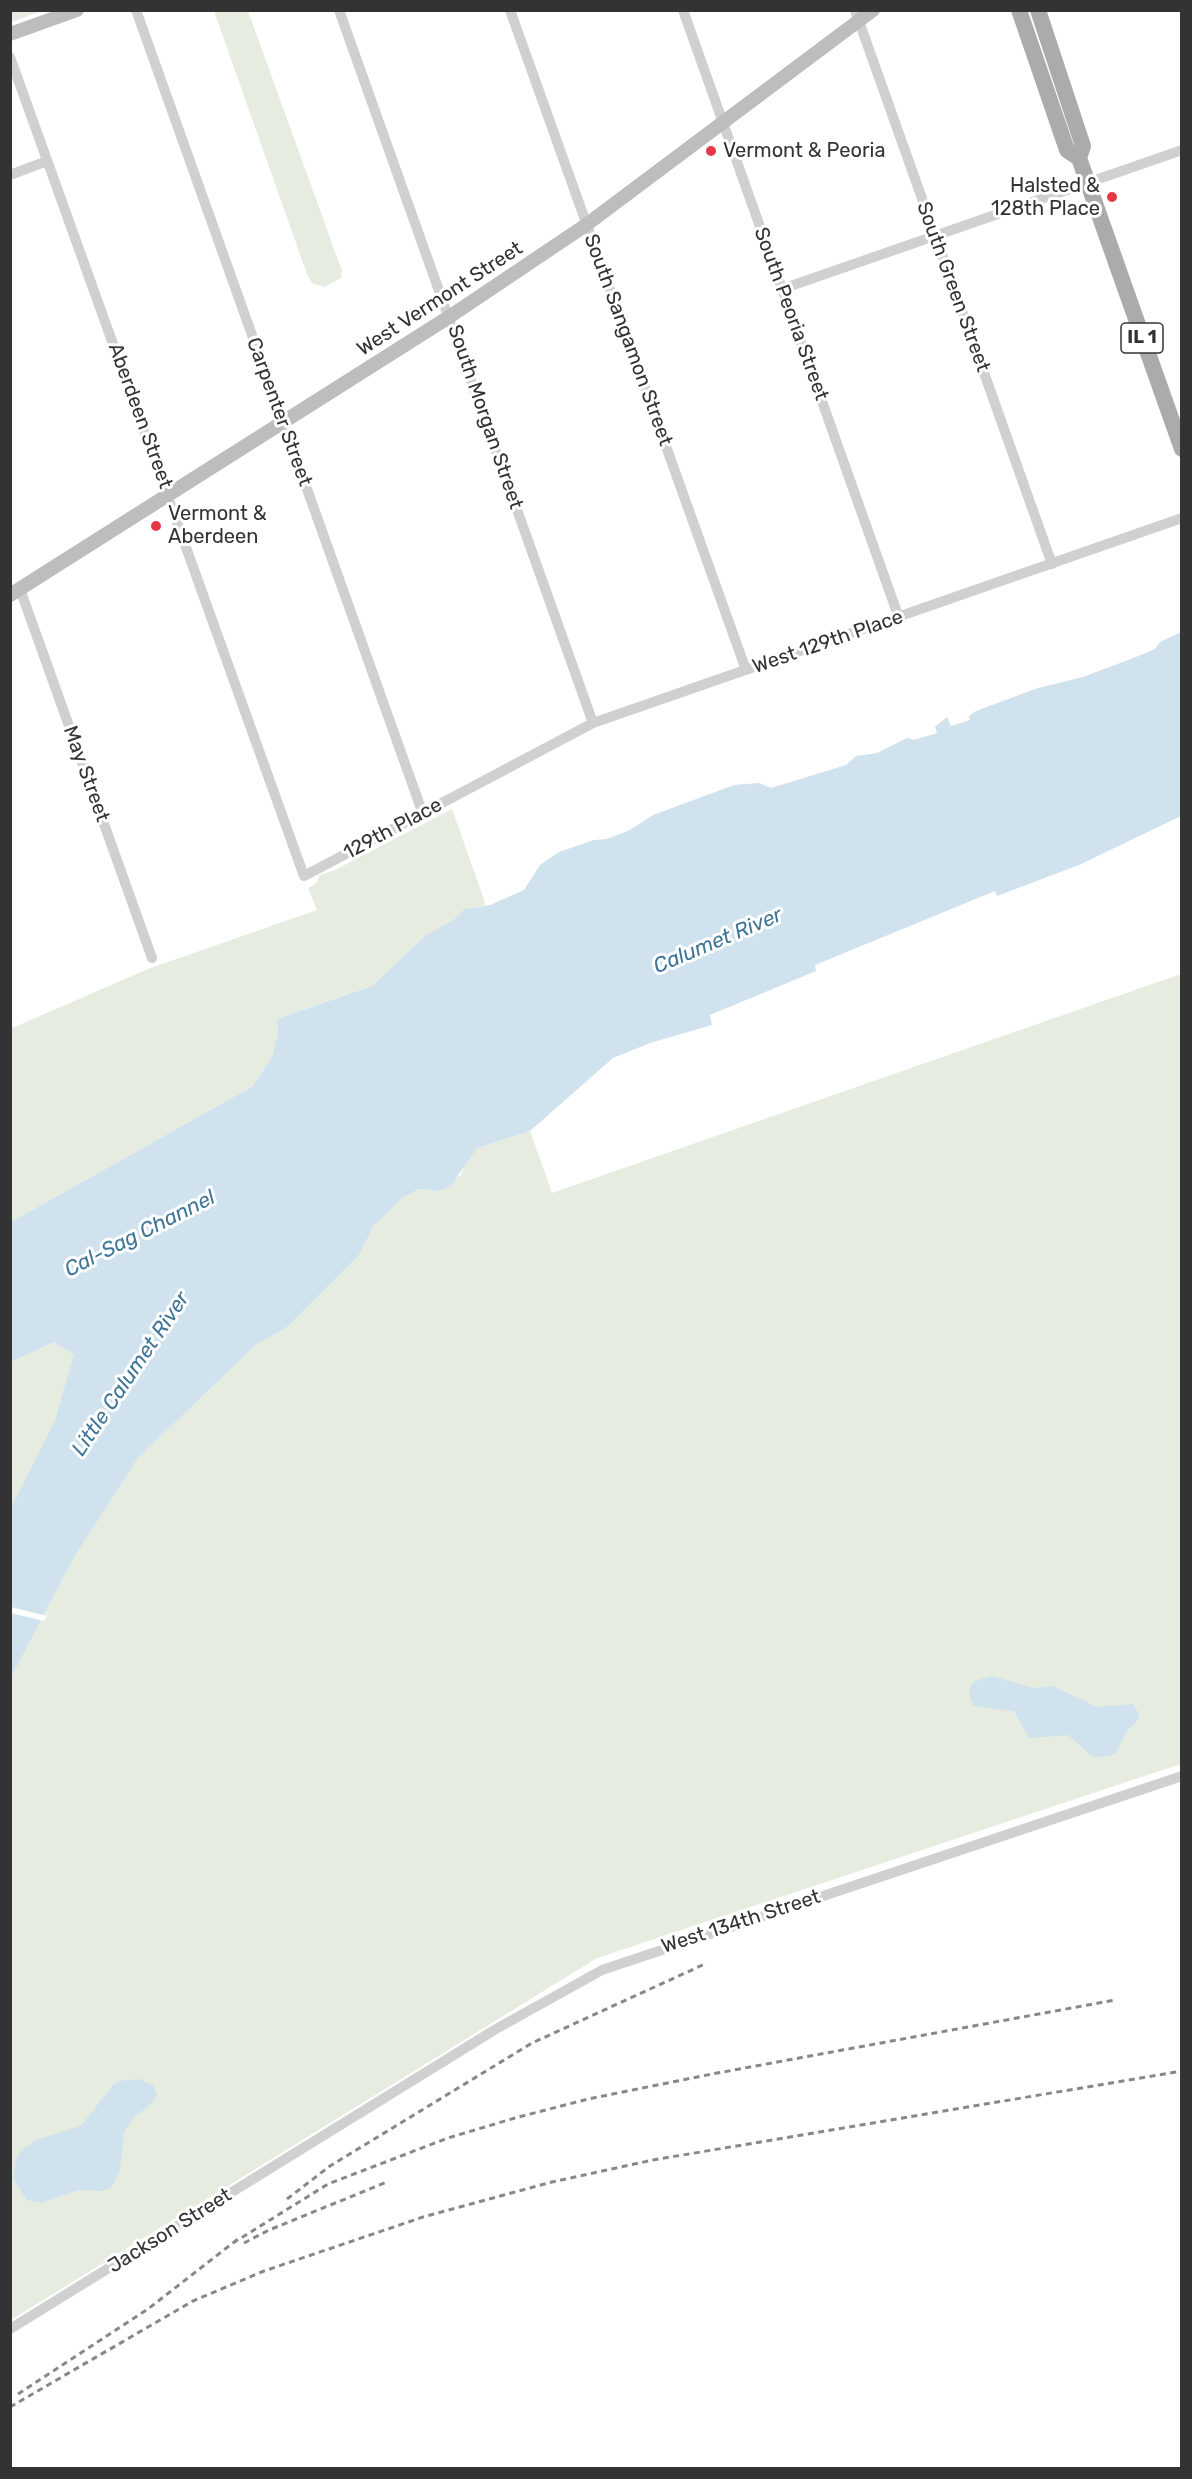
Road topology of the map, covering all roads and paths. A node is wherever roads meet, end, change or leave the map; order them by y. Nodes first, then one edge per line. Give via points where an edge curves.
1 (77, 10) edge
2 (136, 10) edge
3 (339, 10) edge
4 (510, 10) edge
5 (683, 10) edge
6 (873, 10) edge
7 (1019, 10) edge
8 (1038, 10) edge
9 (857, 16) edge
10 (10, 33) edge
11 (10, 57) edge
12 (723, 125) junction
13 (1182, 150) edge
14 (1079, 158) junction
15 (47, 161) junction
16 (10, 175) edge
17 (1088, 183) junction
18 (586, 225) junction
19 (935, 236) junction
20 (782, 289) junction
21 (449, 317) junction
22 (283, 423) junction
23 (1182, 449) edge
24 (168, 494) junction
25 (1182, 519) edge
26 (1052, 564) junction
27 (15, 592) edge
28 (899, 618) junction
29 (746, 670) junction
30 (593, 723) junction
31 (481, 783) joint
32 (423, 814) junction
33 (304, 876) joint
34 (152, 958) dead end
35 (1182, 1776) edge
36 (330, 2133) joint
37 (10, 2329) edge

1 - 10 street
2 - 22 street, Carpenter Street
3 - 21 street, South Morgan Street
4 - 18 street, South Sangamon Street
5 - 12 street, South Peoria Street
6 - 9 street, West Vermont Street
7 - 14 main road via 1067,150
8 - 14 main road, IL 1 via 1083,146
9 - 12 street, West Vermont Street
9 - 19 street, South Green Street
11 - 15 street, Aberdeen Street
12 - 18 street, West Vermont Street
12 - 20 street, South Peoria Street
13 - 17 street
14 - 17 main road, IL 1
15 - 16 street
15 - 24 street, Aberdeen Street
17 - 19 street
17 - 23 main road, IL 1
18 - 21 street, West Vermont Street
18 - 29 street, South Sangamon Street
19 - 20 street
19 - 26 street, South Green Street
20 - 28 street, South Peoria Street
21 - 22 street, West Vermont Street
21 - 30 street, South Morgan Street
22 - 24 street, West Vermont Street
22 - 32 street, Carpenter Street
24 - 27 street, West Vermont Street
24 - 33 street, Aberdeen Street
25 - 26 street, West 129th Place
26 - 28 street, West 129th Place
27 - 34 street, May Street
28 - 29 street, West 129th Place
29 - 30 street, West 129th Place
30 - 31 street, West 129th Place
31 - 32 street, 129th Place
32 - 33 street, 129th Place
35 - 36 street, West 134th Street via 602,1970 496,2029
36 - 37 street, Jackson Street

